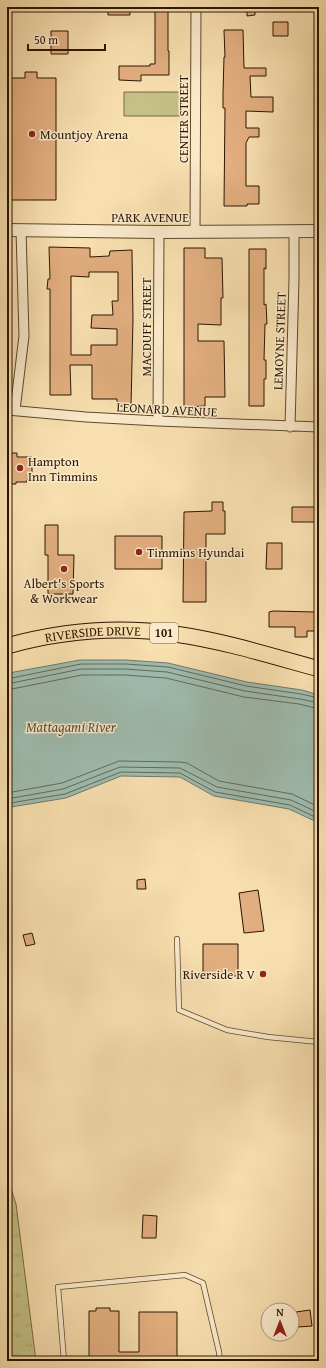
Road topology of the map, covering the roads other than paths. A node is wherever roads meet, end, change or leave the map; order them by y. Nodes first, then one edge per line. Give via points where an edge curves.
1 (196, 7) edge
2 (7, 230) edge
3 (21, 230) junction
4 (319, 231) edge
5 (159, 232) junction
6 (195, 232) junction
7 (294, 232) junction
8 (11, 410) edge
9 (158, 422) junction
10 (290, 427) junction
11 (319, 427) edge
12 (7, 646) edge
13 (319, 669) edge
14 (177, 940) dead end
15 (319, 1042) edge
16 (64, 1361) edge
17 (220, 1361) edge

1 - 6 street, CENTER STREET
2 - 3 street, PARK AVENUE
3 - 5 street, PARK AVENUE
3 - 8 street via 24,336
4 - 7 street, PARK AVENUE
5 - 6 street, PARK AVENUE
5 - 9 street, MACDUFF STREET
6 - 7 street, PARK AVENUE
7 - 10 street, LEMOYNE STREET
8 - 9 street, LEONARD AVENUE
9 - 10 street, LEONARD AVENUE
10 - 11 street, LEONARD AVENUE
12 - 13 main road, RIVERSIDE DRIVE / 101 via 80,632 145,631 229,645
14 - 15 lane via 179,1010 227,1030
16 - 17 lane via 58,1287 185,1275 203,1283

